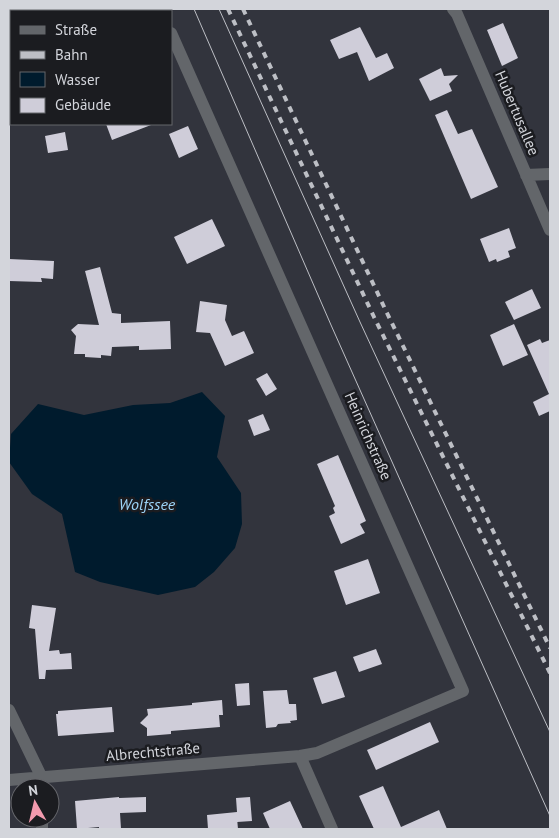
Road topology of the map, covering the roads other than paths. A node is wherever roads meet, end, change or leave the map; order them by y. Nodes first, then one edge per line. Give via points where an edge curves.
1 (452, 9) edge
2 (172, 35) edge
3 (550, 174) edge
4 (526, 175) junction
5 (550, 230) edge
6 (9, 710) edge
7 (300, 756) junction
8 (40, 778) edge
9 (60, 781) edge
10 (332, 829) edge

1 - 4 street, Hubertusallee via 457,14
2 - 7 street, Heinrichstraße via 464,691 316,753
3 - 4 street
4 - 5 street, Hubertusallee
6 - 8 street
7 - 9 street, Albrechtstraße
7 - 10 street

